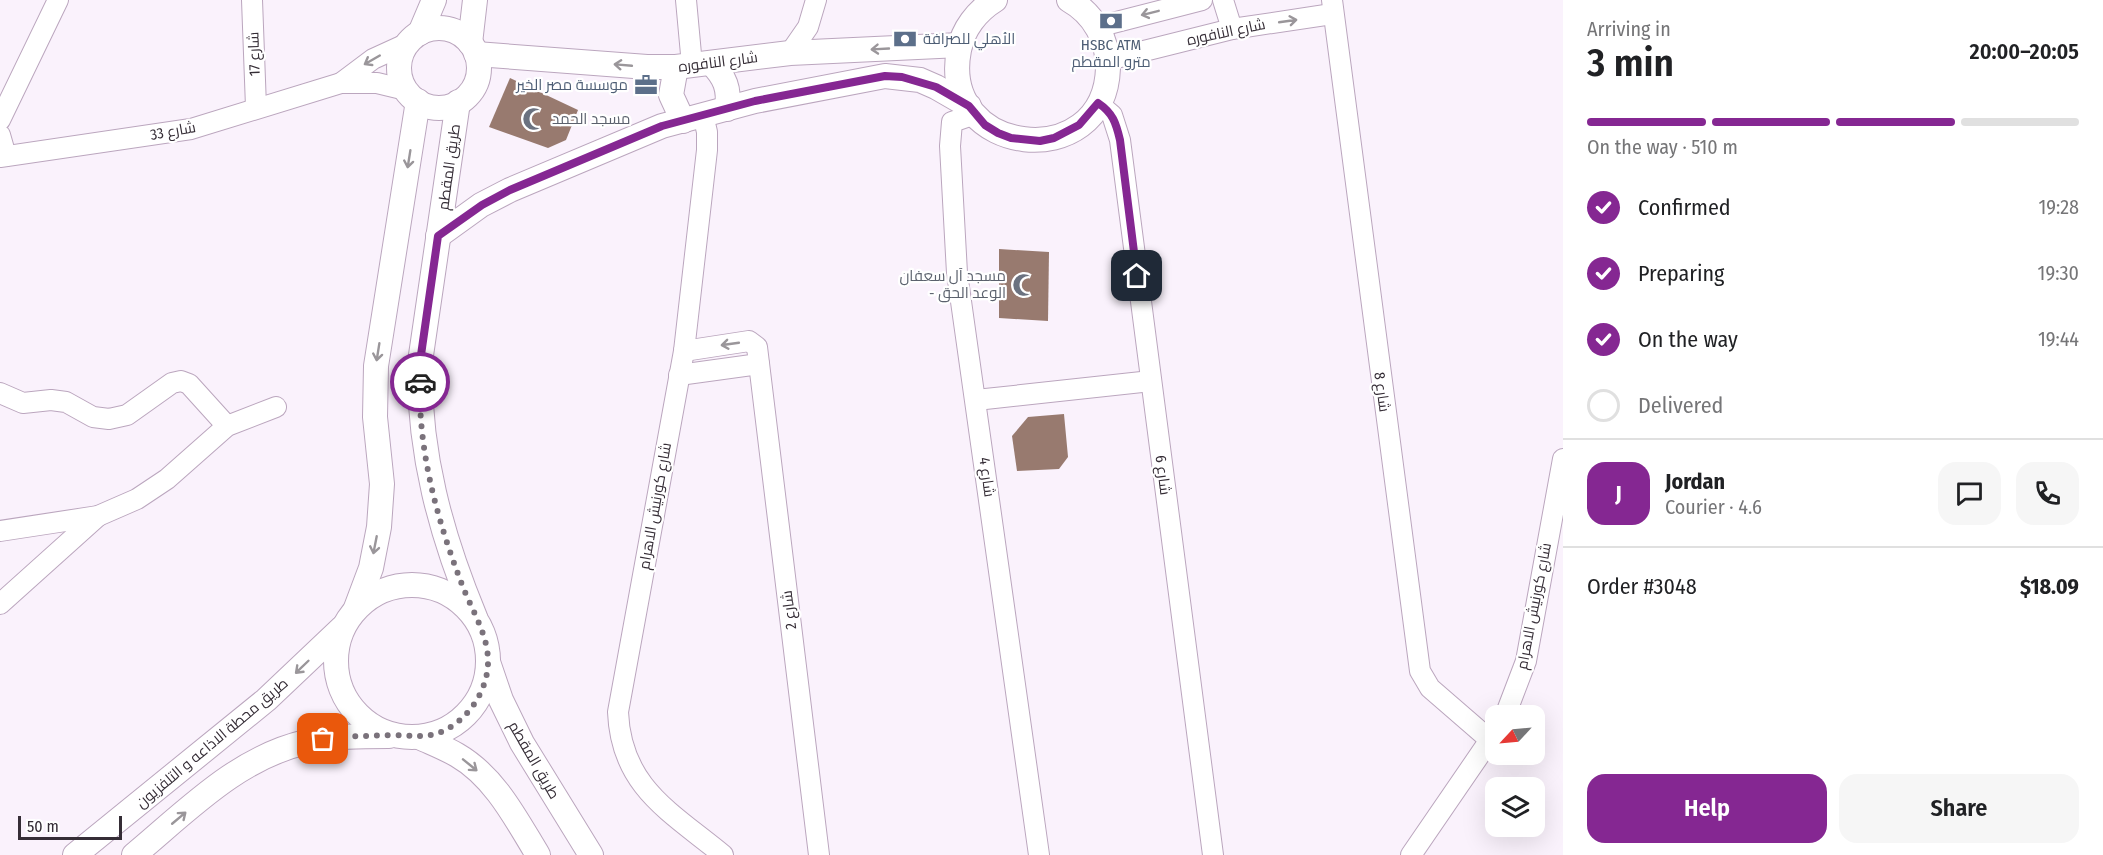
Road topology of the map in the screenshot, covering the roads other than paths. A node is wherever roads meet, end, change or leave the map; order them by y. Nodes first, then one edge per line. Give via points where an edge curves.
1 (58, 0) edge
2 (252, 0) edge
3 (434, 0) edge
4 (475, 0) edge
5 (686, 0) edge
6 (816, 0) edge
7 (993, 0) edge
8 (1069, 0) edge
9 (1202, 0) edge
10 (1223, 0) edge
11 (1332, 7) edge
12 (1097, 27) junction
13 (1233, 29) junction
14 (414, 38) junction
15 (960, 45) junction
16 (473, 49) junction
17 (790, 53) junction
18 (1108, 60) junction
19 (693, 65) junction
20 (341, 83) junction
21 (412, 95) junction
22 (458, 102) junction
23 (1098, 103) junction
24 (256, 107) junction
25 (727, 109) junction
26 (972, 110) junction
27 (693, 118) junction
28 (0, 120) edge
29 (0, 135) edge
30 (3, 157) edge
31 (438, 236) junction
32 (684, 351) junction
33 (759, 364) junction
34 (679, 375) junction
35 (1151, 381) junction
36 (0, 393) edge
37 (976, 400) junction
38 (276, 407) dead end
39 (227, 426) junction
40 (1563, 459) edge
41 (98, 516) junction
42 (0, 531) edge
43 (0, 604) edge
44 (350, 617) junction
45 (475, 617) junction
46 (488, 660) junction
47 (1508, 705) edge
48 (1485, 730) edge
49 (394, 735) junction
50 (419, 737) junction
51 (1485, 748) edge
52 (75, 855) edge
53 (134, 855) edge
54 (538, 855) edge
55 (591, 855) edge
56 (723, 855) edge
57 (819, 855) edge
58 (1039, 855) edge
59 (1214, 855) edge
60 (1411, 855) edge

1 - 28 street
2 - 24 street, شارع 17
3 - 14 main road
4 - 16 main road
5 - 19 street
6 - 17 street via 808,27
7 - 15 main road via 975,16
8 - 12 main road
9 -> 12 street
10 - 13 street
13 -> 11 street, شارع النافوره
11 - 48 street, شارع 8 via 1420,671 1430,688
12 - 18 main road
13 - 18 street, شارع النافوره
14 - 16 main road via 443,28 458,33
14 -> 20 street, شارع 33 via 373,59
14 - 21 main road via 400,66 400,74
15 -> 17 main road, شارع النافوره
15 - 26 main road via 959,83
19 -> 16 main road, شارع النافوره
16 - 22 main road via 478,78
17 - 19 main road, شارع النافوره
18 - 23 main road
19 - 25 main road via 724,79 728,88
19 - 27 main road via 671,95
20 - 21 street, شارع 33 via 377,83
20 - 24 street, شارع 33
21 - 22 main road via 434,107
21 -> 44 main road via 376,366 375,417 382,484 379,527 371,568
22 - 31 main road, طريق المقطم
23 - 26 main road via 1079,125 1040,141 1011,138 985,125
23 - 35 street, شارع 6 via 1112,115 1120,140
24 - 30 street, شارع 33 via 191,129
25 - 26 main road via 885,76 920,80
25 - 27 main road
26 - 37 street, شارع 4 via 951,122 950,146 957,273
27 - 31 main road via 662,126 510,190
27 - 32 street, شارع كورنيش الاهرام via 707,132 707,150
29 - 30 street
31 - 45 main road, طريق المقطم via 420,362 419,402 439,514
33 -> 32 street, شارع 2 via 757,347 749,341
32 - 34 street, شارع كورنيش الاهرام
33 - 34 street
33 - 57 street, شارع 2
34 - 56 street, شارع كورنيش الاهرام via 620,695 619,730 628,763 648,792
35 - 37 street
35 - 59 street, شارع 6
36 - 39 street via 23,403 51,399 66,402 93,417 109,419 126,415 172,383 181,381 189,384
37 - 58 street, شارع 4
38 - 39 street
39 - 41 street via 167,479 137,499
40 - 47 street, شارع كورنيش الاهرام via 1526,661
41 - 42 street
41 - 43 street
44 - 45 main road via 374,594 395,586 418,585 459,601
44 - 49 main road via 336,654 339,684 360,717 376,729
44 -> 52 main road, طريق محطة الاذاعه و التلفزيون via 266,700
45 - 46 main road
46 - 50 main road via 485,682 461,720 441,732
46 - 55 main road, طريق المقطم via 522,743
49 - 50 main road
53 -> 49 main road via 228,777 265,756 323,739
50 -> 54 main road via 458,755 492,785
51 - 60 street

